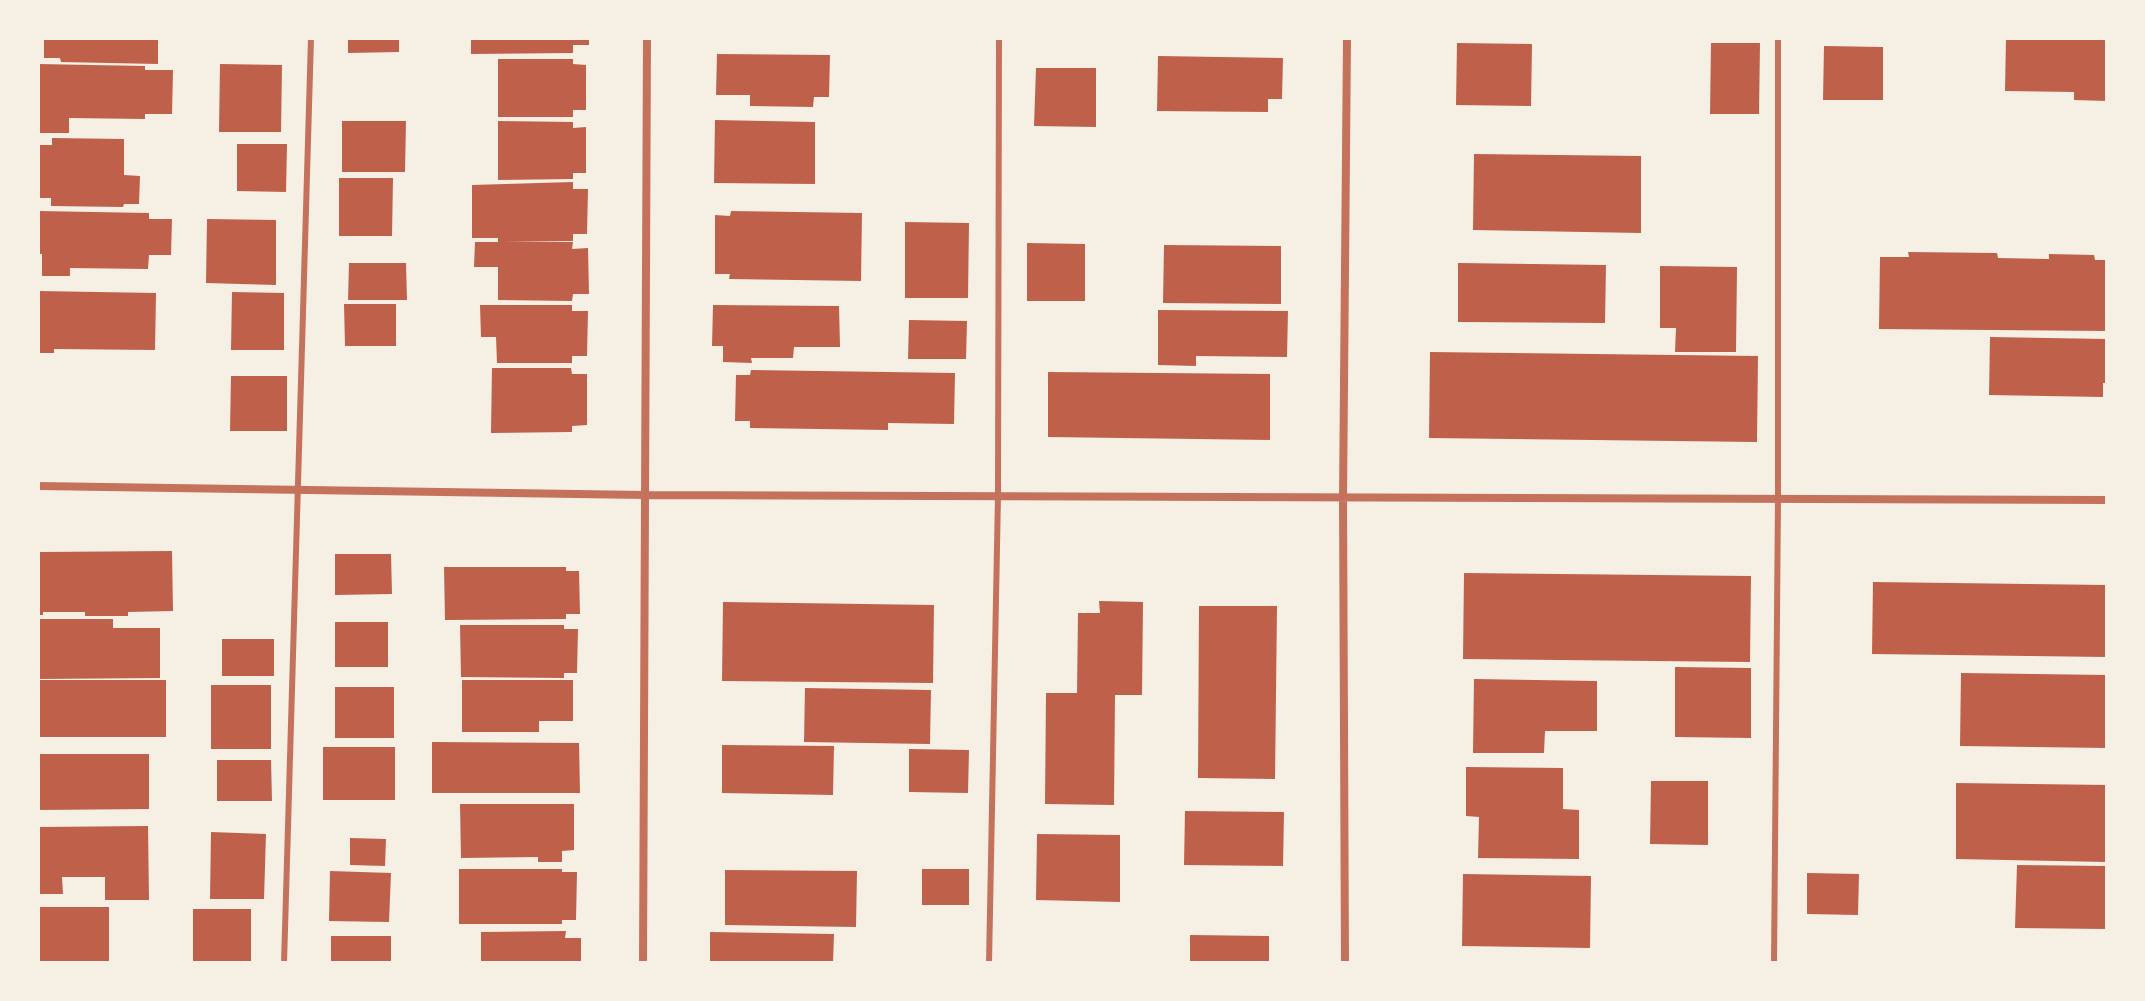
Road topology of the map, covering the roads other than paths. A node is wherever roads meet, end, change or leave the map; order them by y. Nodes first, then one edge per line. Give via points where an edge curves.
1 (311, 38) edge
2 (647, 38) edge
3 (999, 38) edge
4 (1347, 38) edge
5 (1778, 38) edge
6 (38, 486) edge
7 (297, 490) junction
8 (644, 495) junction
9 (998, 495) junction
10 (1343, 498) junction
11 (1778, 498) junction
12 (2107, 500) edge
13 (284, 963) edge
14 (643, 963) edge
15 (989, 963) edge
16 (1345, 963) edge
17 (1774, 963) edge

1 - 7 lane
2 - 8 street
3 - 9 lane
4 - 10 street
5 - 11 lane
6 - 7 street
7 - 8 street
7 - 13 lane
8 - 9 street
8 - 14 street
9 - 10 street
9 - 15 lane
10 - 11 street
10 - 16 street
11 - 12 street
11 - 17 lane

